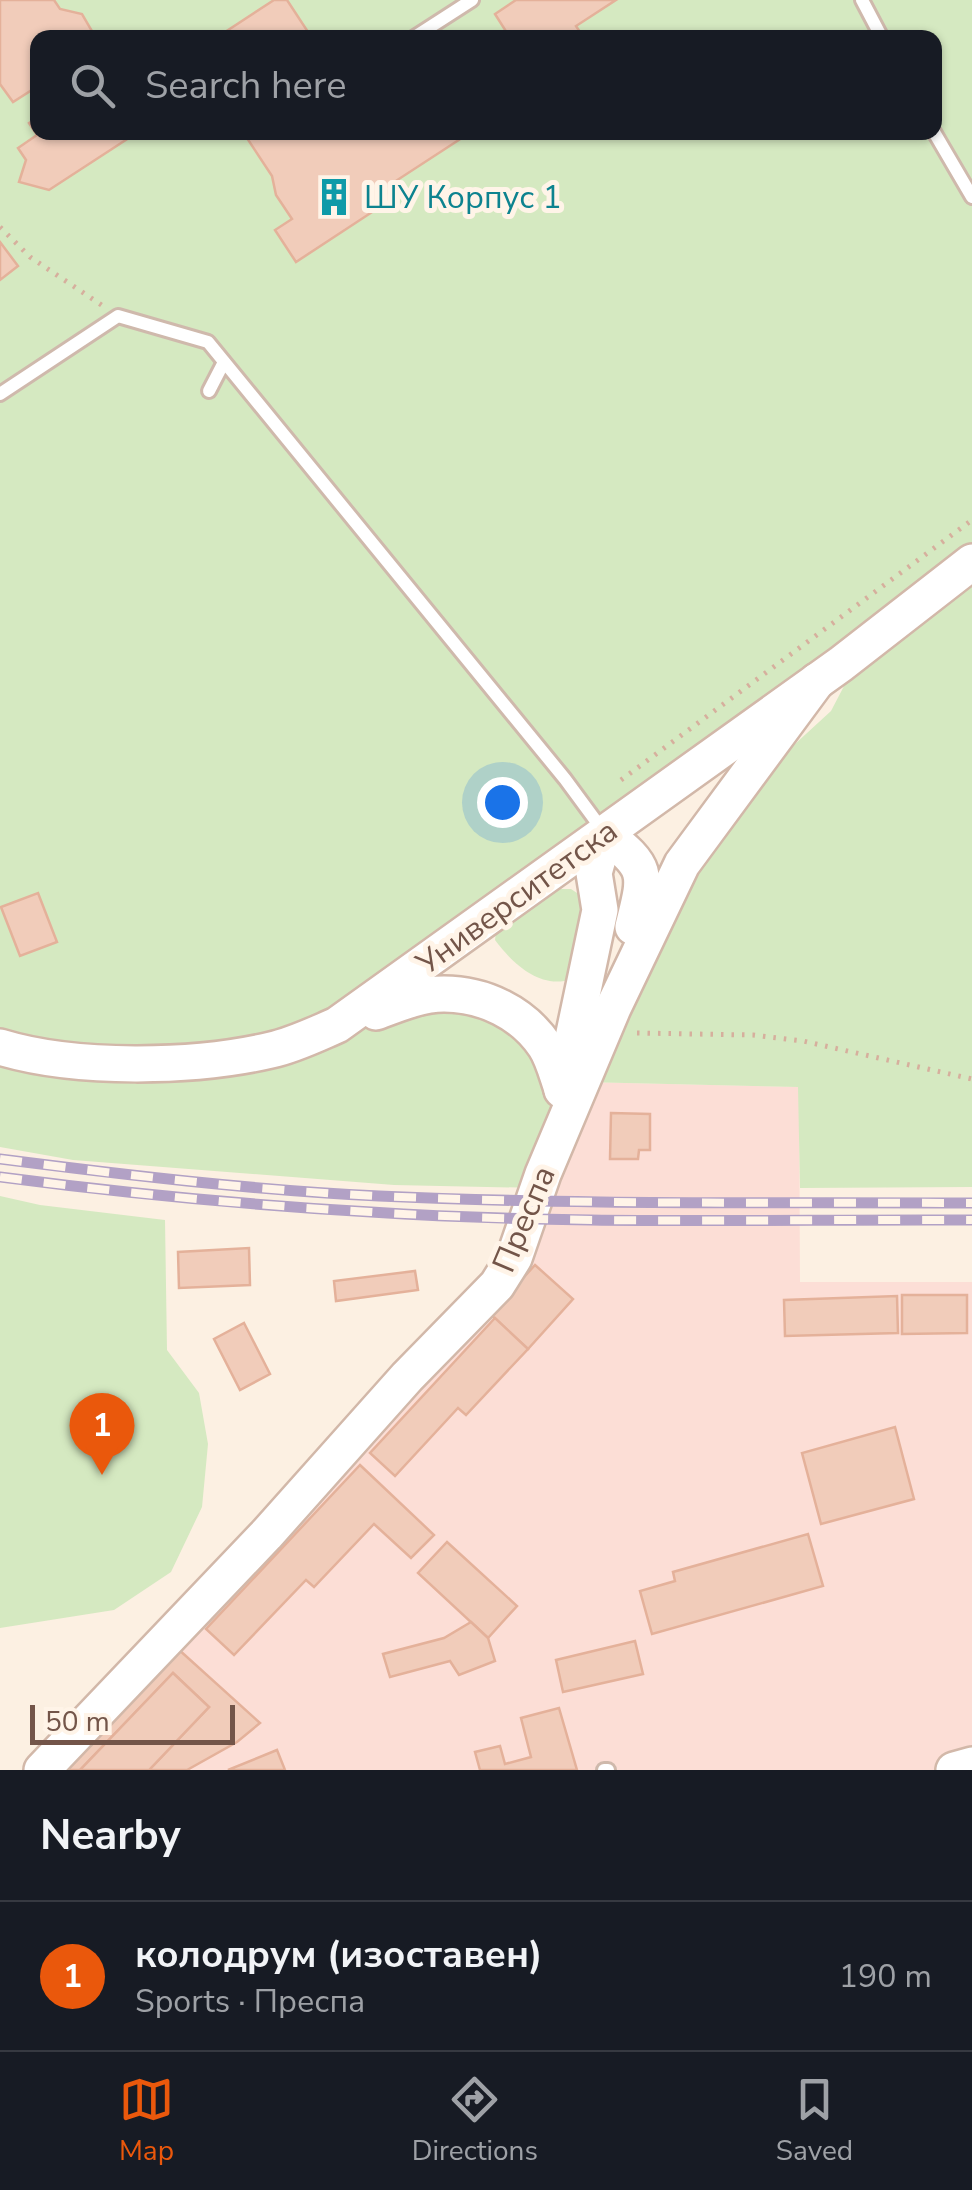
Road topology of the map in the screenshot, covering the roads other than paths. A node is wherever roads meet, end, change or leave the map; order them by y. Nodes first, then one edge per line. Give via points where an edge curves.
1 (472, 0) edge
2 (862, 0) edge
3 (425, 30) edge
4 (878, 30) edge
5 (939, 140) edge
6 (972, 197) edge
7 (224, 362) junction
8 (209, 391) dead end
9 (0, 394) edge
10 (972, 562) edge
11 (817, 681) junction
12 (596, 821) junction
13 (609, 1020) junction
14 (337, 1026) junction
15 (0, 1048) edge
16 (572, 1086) junction
17 (972, 1765) edge
18 (42, 1770) edge
19 (954, 1770) edge

1 - 3 lane
2 - 4 lane
5 - 6 lane
7 - 8 lane
7 - 9 lane via 208,342 118,316
7 - 12 lane
10 - 11 street, Университетска
11 - 12 street, Университетска
11 - 13 street, Преспа via 682,864
12 - 13 street via 636,858 644,884
12 - 14 street, Университетска
12 - 16 street via 600,910
13 - 16 street, Преспа
14 - 15 street, Университетска via 274,1050 206,1062 98,1062
14 - 16 street via 444,994 483,1001 520,1016
16 - 18 street, Преспа via 514,1258 496,1285
17 - 19 street

